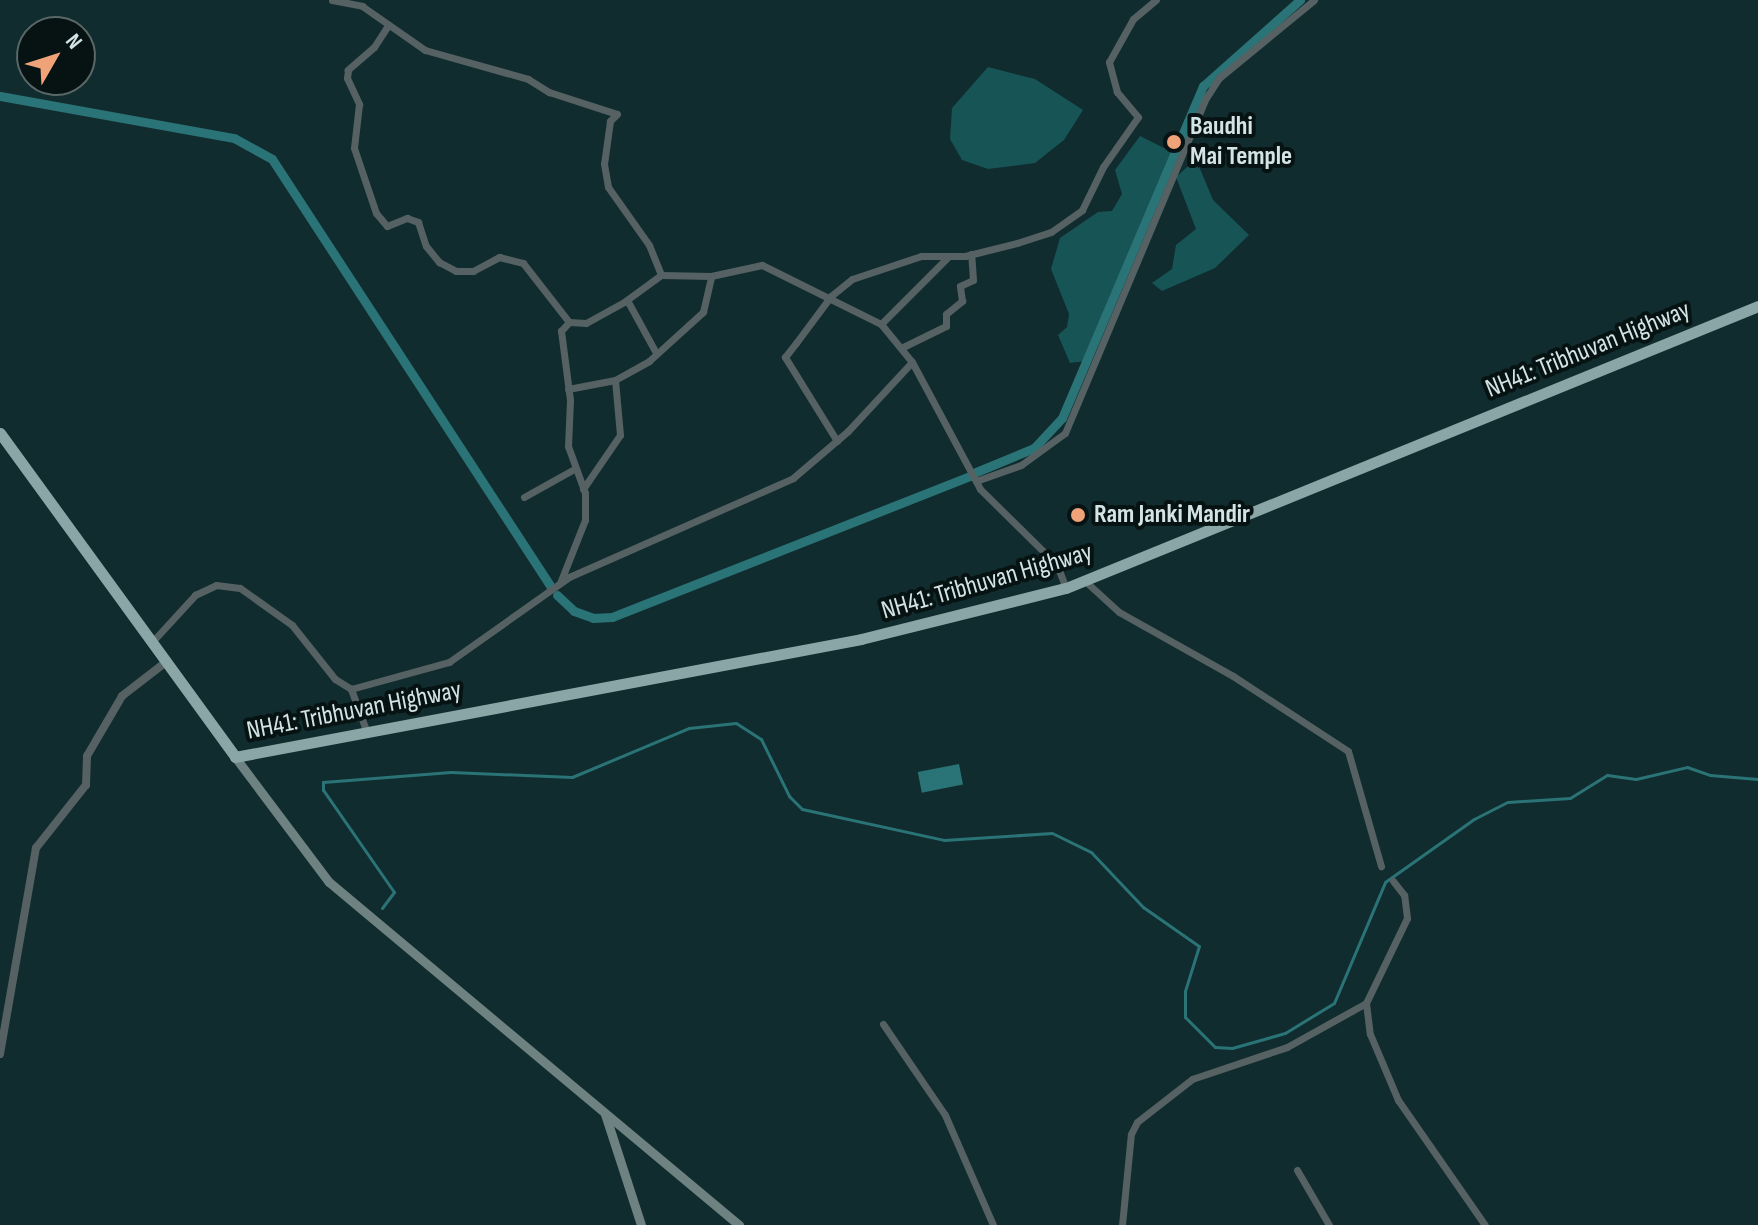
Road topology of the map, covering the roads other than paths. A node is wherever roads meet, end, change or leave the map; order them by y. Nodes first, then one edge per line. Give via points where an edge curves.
1 (332, 0) edge
2 (1156, 0) edge
3 (1314, 0) edge
4 (387, 27) junction
5 (971, 254) junction
6 (948, 257) junction
7 (661, 275) junction
8 (711, 276) junction
9 (831, 296) junction
10 (627, 300) junction
11 (1758, 306) edge
12 (569, 322) junction
13 (881, 324) junction
14 (901, 348) junction
15 (655, 351) junction
16 (912, 362) junction
17 (615, 380) junction
18 (568, 389) junction
19 (0, 433) edge
20 (837, 441) junction
21 (574, 469) junction
22 (976, 481) junction
23 (583, 489) junction
24 (524, 497) dead end
25 (1085, 581) junction
26 (560, 583) junction
27 (1066, 588) junction
28 (152, 642) junction
29 (166, 662) junction
30 (351, 689) junction
31 (366, 730) junction
32 (235, 757) junction
33 (1381, 866) dead end
34 (1393, 881) dead end
35 (1366, 1003) junction
36 (883, 1024) dead end
37 (0, 1054) edge
38 (605, 1112) junction
39 (1297, 1170) dead end
40 (641, 1225) edge
41 (739, 1225) edge
42 (993, 1225) edge
43 (1122, 1225) edge
44 (1329, 1225) edge
45 (1485, 1225) edge

1 - 4 street via 362,6
2 - 5 street via 1133,19 1109,62 1117,92 1138,117 1103,167 1082,210 1051,232
3 - 22 street via 1219,78 1206,98 1065,433 1021,465
4 - 7 street via 425,50 528,79 549,92 617,114 610,121 604,164 608,187 649,245
4 - 12 street via 348,70 347,78 359,104 354,148 376,213 387,226 407,218 418,222 426,246 456,271 473,271 499,257 523,263
5 - 6 street
5 - 14 street via 973,280 960,286 962,301 946,314 946,326
6 - 9 street via 921,256 880,268
6 - 13 street
7 - 8 street
7 - 10 street
8 - 9 street via 762,265
8 - 15 street via 703,312
9 - 13 street
9 - 20 street via 785,357
10 - 12 street via 586,323
10 - 15 street
11 - 25 highway, NH41: Tribhuvan Highway
12 - 18 street via 561,331
13 - 14 street
14 - 16 street
15 - 17 street via 649,361
16 - 20 street
16 - 22 street
17 - 18 street
17 - 23 street via 620,435
18 - 21 street
19 - 28 highway
20 - 26 street via 767,492
21 - 23 street
21 - 24 street
22 - 27 street via 988,500 1057,565
23 - 26 street via 585,520
25 - 27 highway, NH41: Tribhuvan Highway
25 - 33 street via 1119,612 1233,676 1348,751
26 - 30 street via 449,662
27 - 31 highway, NH41: Tribhuvan Highway via 861,639
28 - 29 highway
28 - 30 street via 195,595 216,585 240,588 292,625 335,679
29 - 32 highway
29 - 37 street via 122,696 87,756 86,785 36,848
30 - 31 street
31 - 32 highway, NH41: Tribhuvan Highway
32 - 38 main road via 329,882
34 - 35 street via 1404,895 1407,918
35 - 43 street via 1287,1047 1184,1083 1137,1122 1131,1134
35 - 45 street via 1370,1034 1398,1100
36 - 42 street via 945,1115
38 - 40 main road
38 - 41 main road
39 - 44 street

